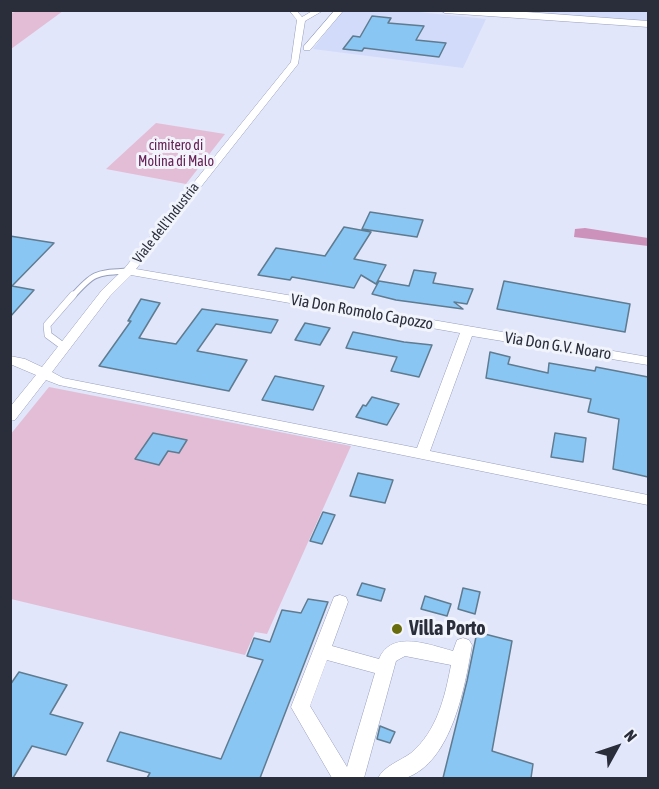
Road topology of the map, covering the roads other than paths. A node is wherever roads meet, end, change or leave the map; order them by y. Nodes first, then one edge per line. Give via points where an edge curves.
1 (292, 10) edge
2 (321, 10) edge
3 (445, 10) edge
4 (339, 11) edge
5 (648, 24) edge
6 (301, 25) junction
7 (322, 30) junction
8 (308, 48) dead end
9 (128, 271) junction
10 (467, 331) junction
11 (63, 346) junction
12 (10, 360) edge
13 (648, 361) edge
14 (44, 375) junction
15 (10, 417) edge
16 (422, 454) junction
17 (648, 500) edge
18 (340, 602) dead end
19 (321, 651) junction
20 (385, 668) junction
21 (342, 778) edge
22 (354, 778) edge
23 (388, 778) edge

1 - 6 street
2 - 6 street
3 - 5 main road
4 - 7 street
6 - 7 street
6 - 9 street, Viale dell'Industria via 295,62
7 - 8 street
9 - 10 street, Via Don Romolo Capozzo
9 - 11 street, Viale dell'Industria
9 - 11 lane via 90,277 46,325 48,335
10 - 13 street, Via Don G.V. Noaro
10 - 16 street
11 - 14 street, Viale dell'Industria
12 - 14 street
14 - 15 street, Viale dell'Industria
14 - 16 street
16 - 17 street
18 - 19 street
19 - 20 street
19 - 21 street via 300,707
20 - 22 street
20 - 23 street via 388,657 402,648 462,652 440,735 421,756

